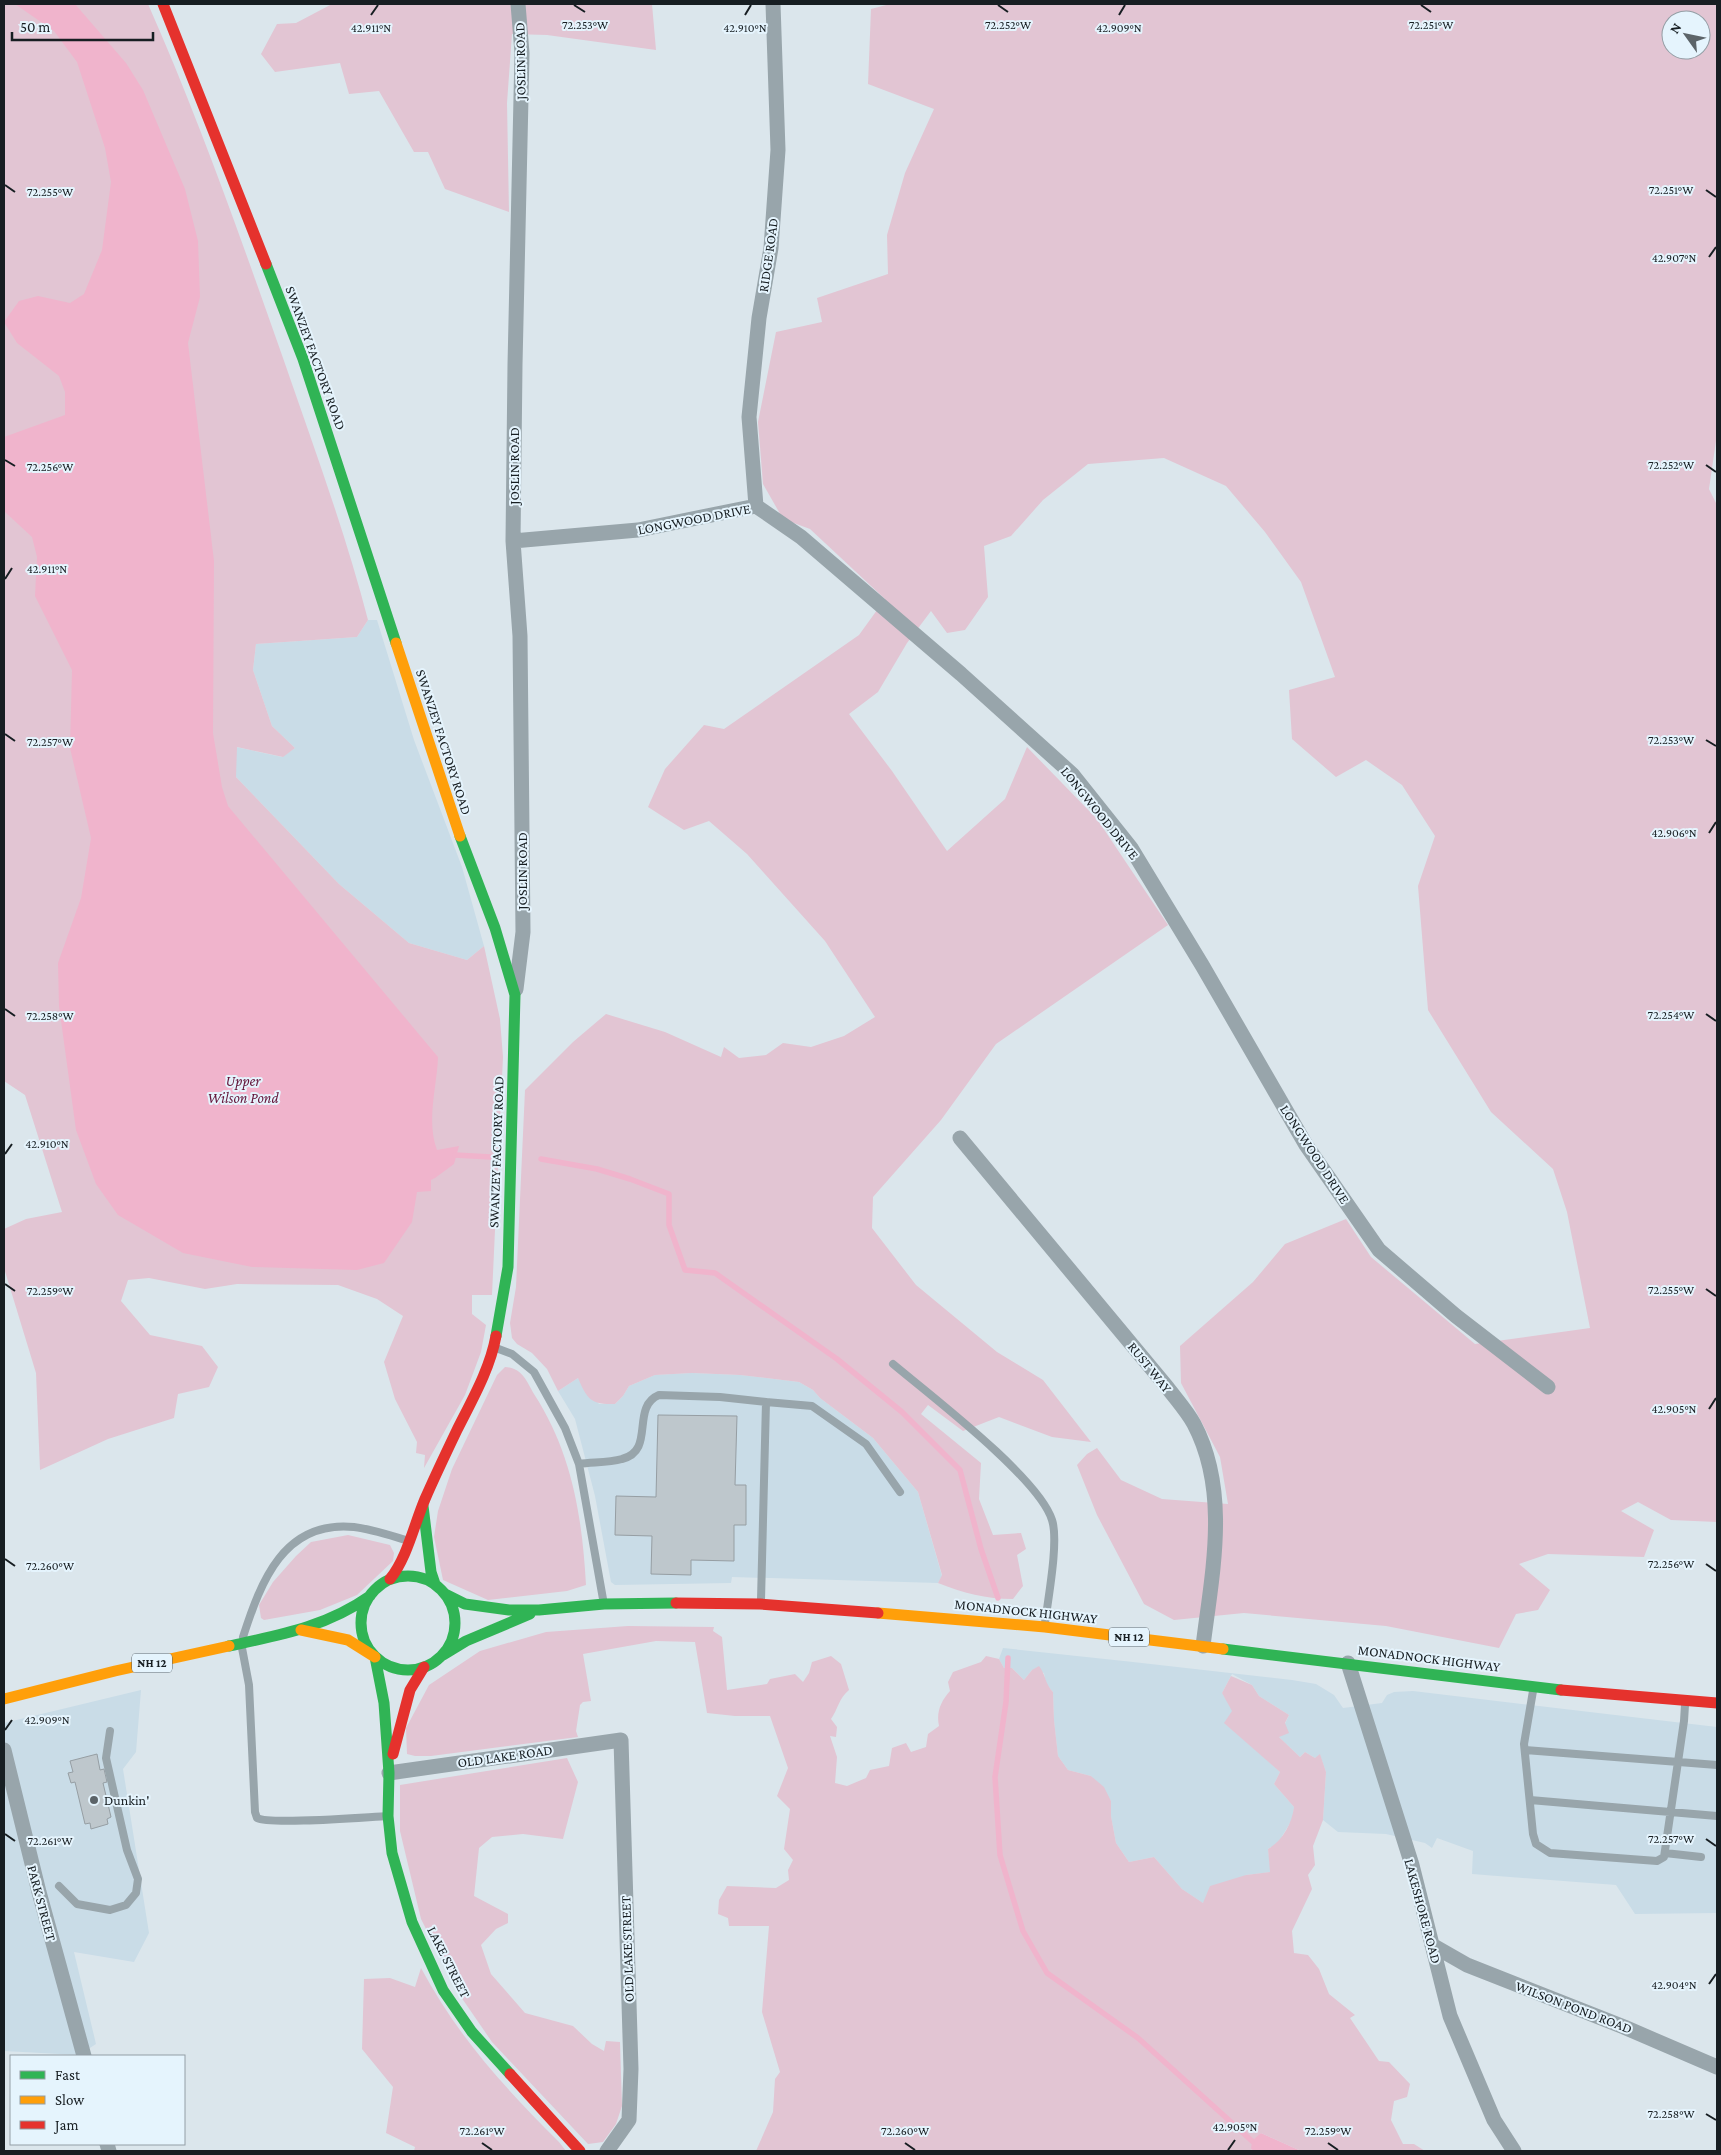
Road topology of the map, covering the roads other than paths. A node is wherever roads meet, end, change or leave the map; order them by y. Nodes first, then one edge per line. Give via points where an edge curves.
1 (163, 4) edge
2 (518, 4) edge
3 (773, 4) edge
4 (756, 506) junction
5 (513, 541) junction
6 (496, 928) junction
7 (523, 928) junction
8 (515, 995) junction
9 (960, 1138) dead end
10 (494, 1347) junction
11 (893, 1364) dead end
12 (1548, 1387) dead end
13 (766, 1402) junction
14 (579, 1464) junction
15 (900, 1492) dead end
16 (423, 1506) junction
17 (408, 1540) junction
18 (390, 1580) junction
19 (435, 1584) junction
20 (445, 1594) junction
21 (370, 1596) junction
22 (604, 1604) junction
23 (760, 1604) junction
24 (539, 1610) junction
25 (1045, 1627) junction
26 (301, 1630) junction
27 (241, 1643) junction
28 (1203, 1646) junction
29 (444, 1655) junction
30 (375, 1657) junction
31 (1348, 1663) junction
32 (424, 1668) junction
33 (1534, 1687) junction
34 (4, 1699) edge
35 (1684, 1700) junction
36 (1717, 1703) edge
37 (110, 1731) dead end
38 (621, 1740) joint
39 (4, 1750) edge
40 (1525, 1750) junction
41 (1677, 1762) junction
42 (1717, 1765) edge
43 (388, 1773) junction
44 (1530, 1800) junction
45 (1671, 1813) junction
46 (388, 1816) junction
47 (1717, 1816) edge
48 (1665, 1853) junction
49 (1701, 1857) dead end
50 (59, 1886) dead end
51 (1432, 1945) junction
52 (84, 2055) edge
53 (1717, 2067) edge
54 (580, 2151) edge
55 (607, 2151) edge
56 (1514, 2151) edge

1 - 6 main road, SWANZEY FACTORY ROAD via 303,359 455,824
2 - 5 street, JOSLIN ROAD via 522,53
3 - 4 street, RIDGE ROAD via 778,150 771,248 748,417
4 - 5 street, LONGWOOD DRIVE via 638,530
4 - 12 street, LONGWOOD DRIVE via 801,537 962,674 1072,774 1131,848 1306,1145 1379,1250 1456,1316
5 - 7 street, JOSLIN ROAD via 520,636
6 - 7 street, JOSLIN ROAD
6 - 8 main road, SWANZEY FACTORY ROAD
7 - 8 street, JOSLIN ROAD
8 - 10 main road, SWANZEY FACTORY ROAD via 508,1267
9 - 28 street, RUST WAY via 1167,1387 1194,1424 1208,1458 1215,1493 1211,1580
10 - 14 lane via 512,1354 534,1372 565,1428
10 - 16 main road, SWANZEY FACTORY ROAD via 479,1387
11 - 25 lane via 1026,1481 1045,1505 1054,1537
13 - 14 lane via 659,1395 646,1405 642,1438 632,1455
13 - 15 lane via 812,1406 866,1444
13 - 23 lane
14 - 22 lane
16 - 17 main road, SWANZEY FACTORY ROAD
16 - 19 main road, SWANZEY FACTORY ROAD
17 - 18 main road, SWANZEY FACTORY ROAD via 399,1568
17 - 27 lane via 354,1527 319,1528 306,1534 291,1545 273,1566 254,1603
18 - 19 main road, NH 12 via 416,1576
18 - 21 main road, NH 12
19 - 20 main road, NH 12
20 - 24 main road, MONADNOCK HIGHWAY / NH 12 via 465,1604
20 - 29 main road, NH 12 via 455,1612 456,1628
21 - 26 main road, NH 12 via 349,1611
21 - 30 main road via 361,1620 366,1645
22 - 23 main road, MONADNOCK HIGHWAY / NH 12
22 - 24 main road, MONADNOCK HIGHWAY / NH 12
23 - 25 main road, MONADNOCK HIGHWAY / NH 12
24 - 29 main road, MONADNOCK HIGHWAY / NH 12 via 466,1640
25 - 28 main road, MONADNOCK HIGHWAY / NH 12
26 - 27 main road, NH 12
26 - 30 main road, NH 12 via 348,1640
27 - 34 main road, NH 12
27 - 46 lane via 249,1685 257,1818 280,1821
28 - 31 main road, MONADNOCK HIGHWAY / NH 12
29 - 32 main road, NH 12
30 - 32 main road, NH 12 via 402,1671
30 - 43 main road, LAKE STREET via 384,1703
31 - 33 main road, MONADNOCK HIGHWAY / NH 12
31 - 51 street, LAKESHORE ROAD via 1412,1865
32 - 43 main road, LAKE STREET via 405,1706
33 - 35 main road, MONADNOCK HIGHWAY / NH 12
33 - 40 lane
35 - 36 main road, MONADNOCK HIGHWAY / NH 12
35 - 41 lane
37 - 50 lane via 106,1758 127,1850 138,1879 136,1893 126,1905 110,1910 77,1904
38 - 43 street, OLD LAKE ROAD
38 - 55 street, OLD LAKE STREET via 631,2069 629,2120
39 - 52 street, PARK STREET
40 - 41 lane
40 - 44 lane
41 - 42 lane
41 - 45 lane
43 - 46 main road, LAKE STREET
44 - 45 lane
44 - 48 lane via 1533,1834 1536,1844 1545,1851 1657,1861
45 - 47 lane
45 - 48 lane
46 - 54 main road, LAKE STREET via 392,1853 412,1922 443,1990 472,2032
48 - 49 lane
51 - 53 street, WILSON POND ROAD via 1467,1964
51 - 56 street, LAKESHORE ROAD via 1450,2016 1494,2120

